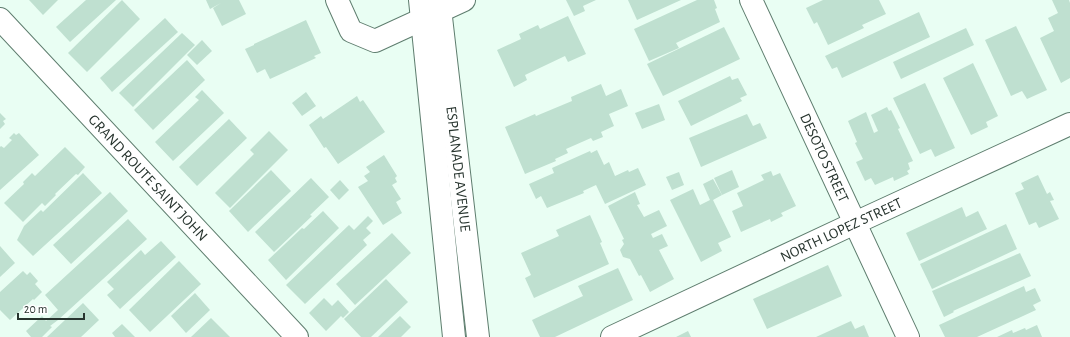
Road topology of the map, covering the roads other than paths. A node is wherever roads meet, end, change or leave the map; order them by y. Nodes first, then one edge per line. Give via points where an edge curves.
1 (337, 0) edge
2 (464, 0) edge
3 (751, 0) edge
4 (430, 8) edge
5 (3, 27) edge
6 (1070, 124) edge
7 (855, 223) junction
8 (297, 337) edge
9 (454, 337) edge
10 (478, 337) edge
11 (612, 337) edge
12 (908, 337) edge

1 - 4 street via 351,31 375,41
2 - 4 street
3 - 7 street, DESOTO STREET
4 - 9 street, ESPLANADE AVENUE
4 - 10 street, ESPLANADE AVENUE
5 - 8 street, GRAND ROUTE SAINT JOHN
6 - 7 street, NORTH LOPEZ STREET
7 - 11 street, NORTH LOPEZ STREET
7 - 12 street, DESOTO STREET

